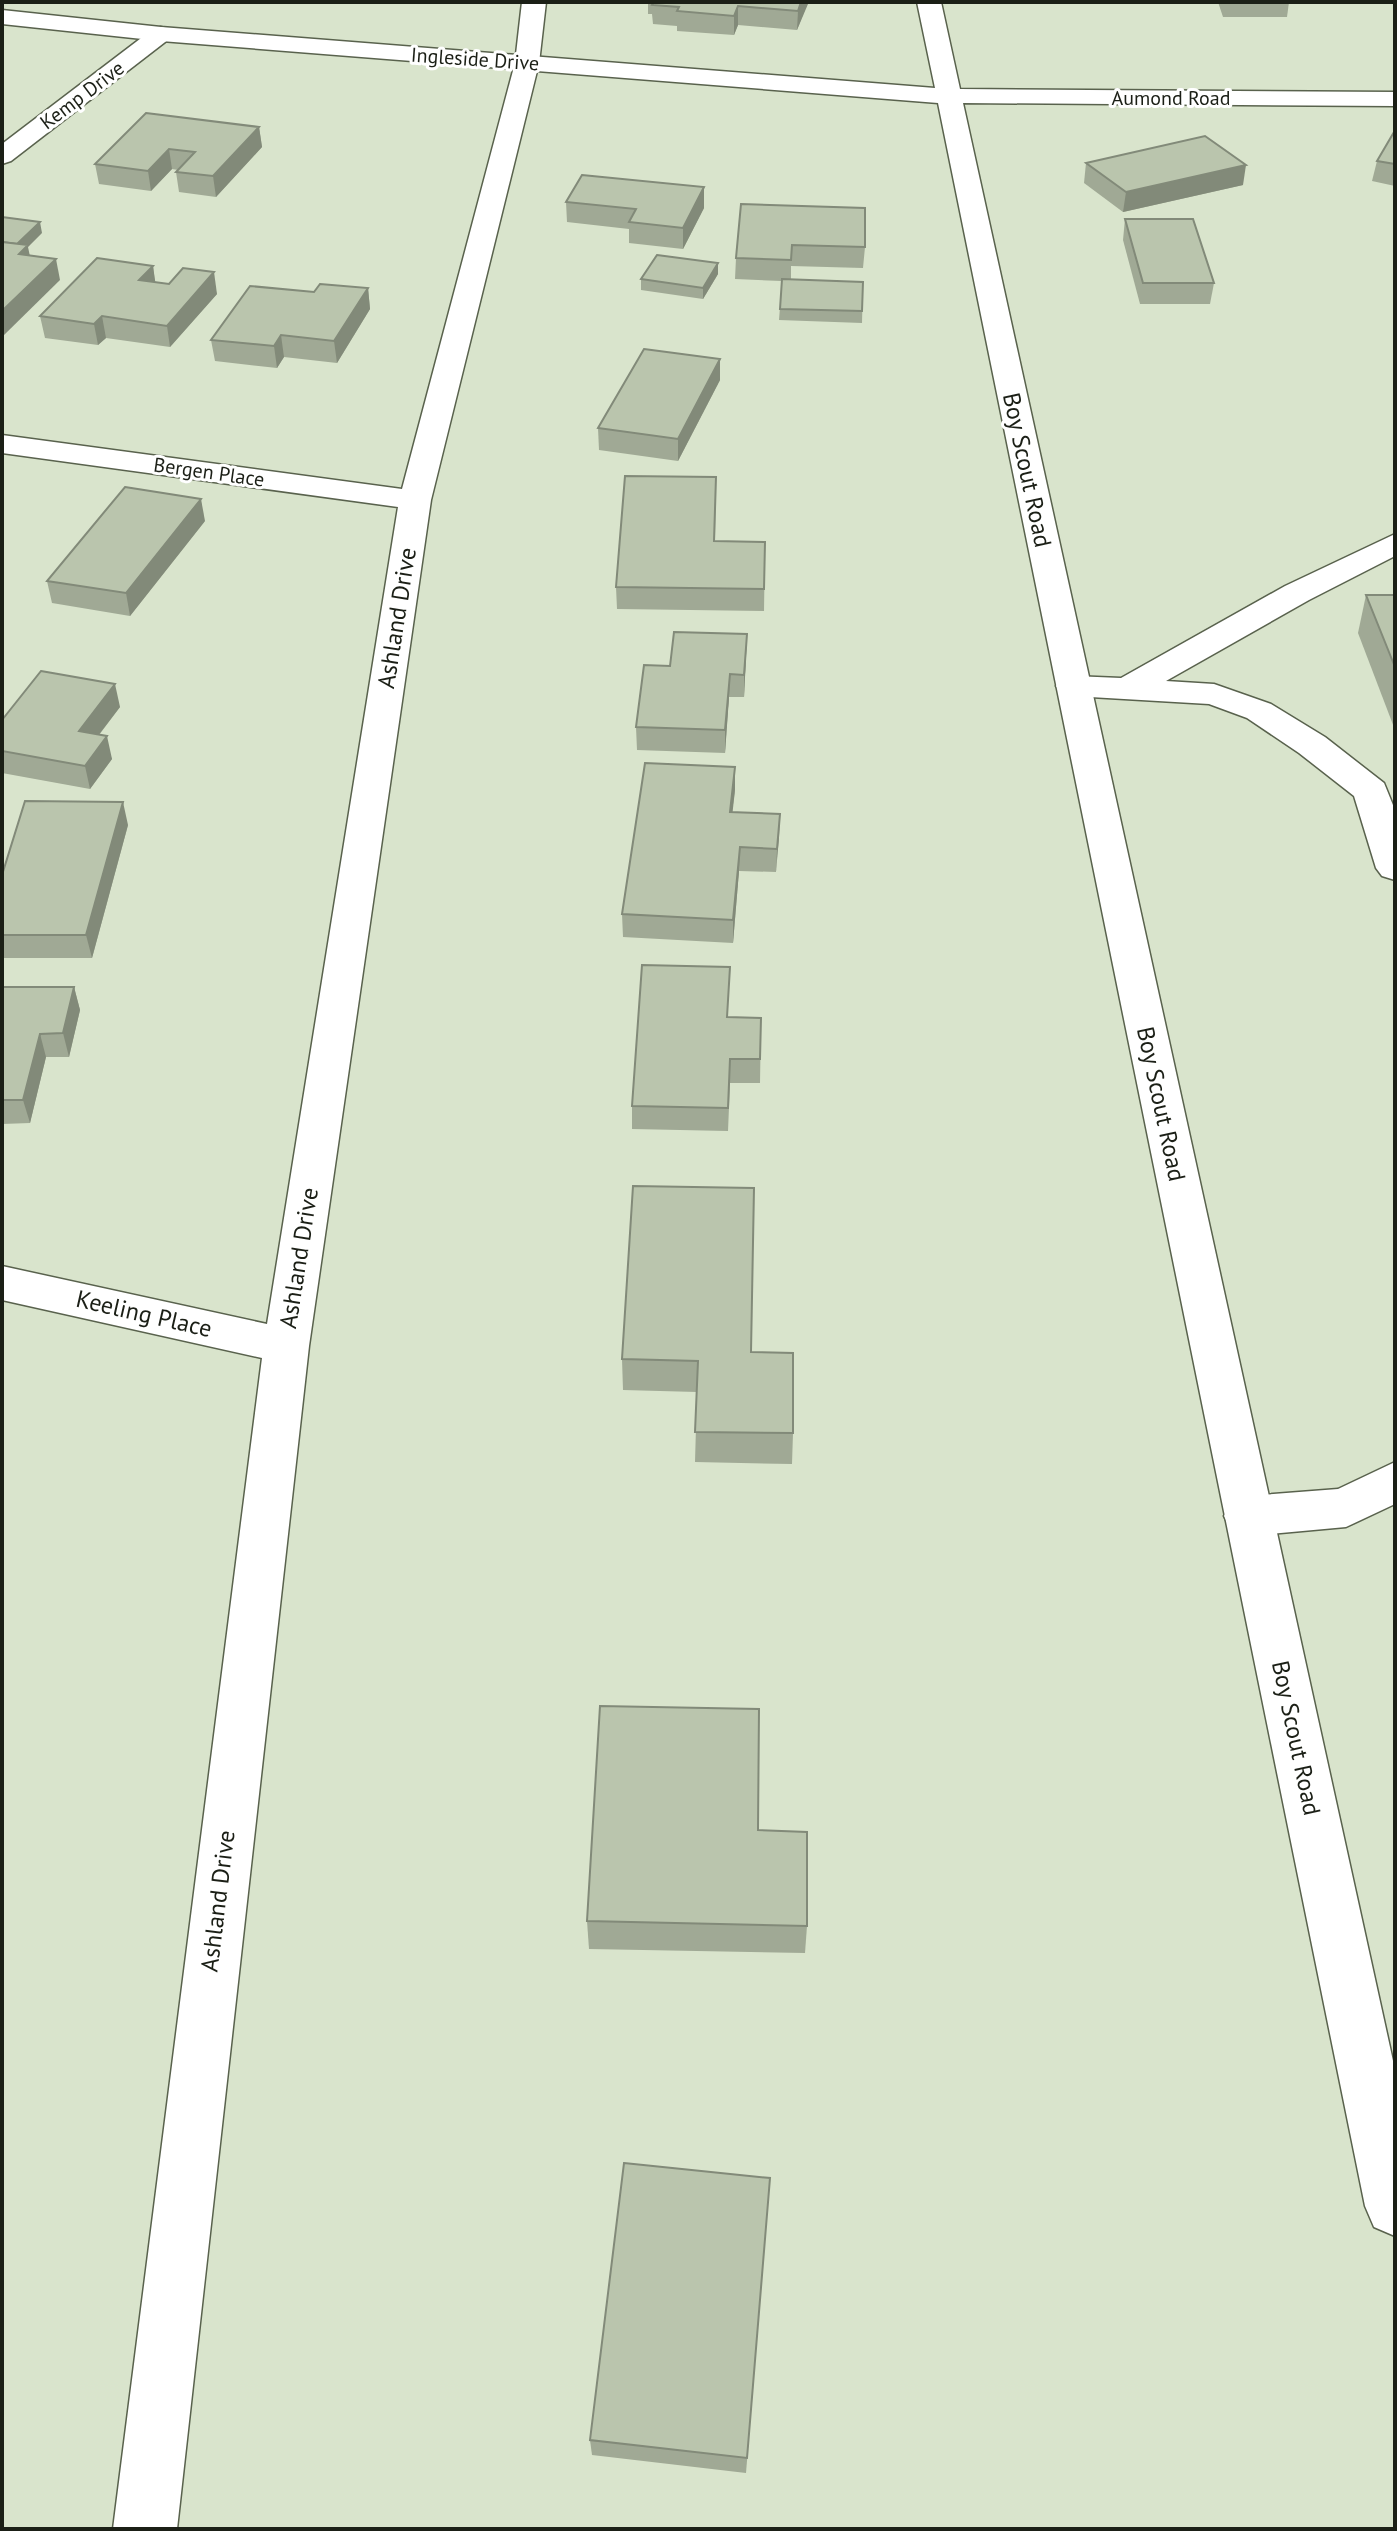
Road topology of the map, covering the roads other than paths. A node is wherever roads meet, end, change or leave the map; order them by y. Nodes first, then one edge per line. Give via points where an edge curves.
1 (534, 2) edge
2 (929, 2) edge
3 (2, 17) edge
4 (161, 34) junction
5 (527, 63) junction
6 (948, 96) junction
7 (1395, 99) edge
8 (2, 156) edge
9 (2, 444) edge
10 (415, 500) junction
11 (1395, 544) edge
12 (1073, 686) junction
13 (1127, 689) junction
14 (1395, 868) edge
15 (2, 1283) edge
16 (286, 1346) junction
17 (1395, 1481) edge
18 (1248, 1516) junction
19 (1395, 2206) edge
20 (145, 2529) edge

1 - 5 street, Ashland Drive
2 - 6 street, Boy Scout Road
3 - 4 street, Ingleside Drive
4 - 5 street, Ingleside Drive
4 - 8 street, Kemp Drive
5 - 6 street, Ingleside Drive
5 - 10 street, Ashland Drive
6 - 7 street, Aumond Road
6 - 12 street, Boy Scout Road
9 - 10 street, Bergen Place
10 - 16 street, Ashland Drive
11 - 13 street
12 - 13 street
12 - 18 street, Boy Scout Road
13 - 14 street via 1214,694 1259,711 1312,745 1371,791
15 - 16 street, Keeling Place
16 - 20 street, Ashland Drive
17 - 18 street via 1346,1508
18 - 19 street, Boy Scout Road

